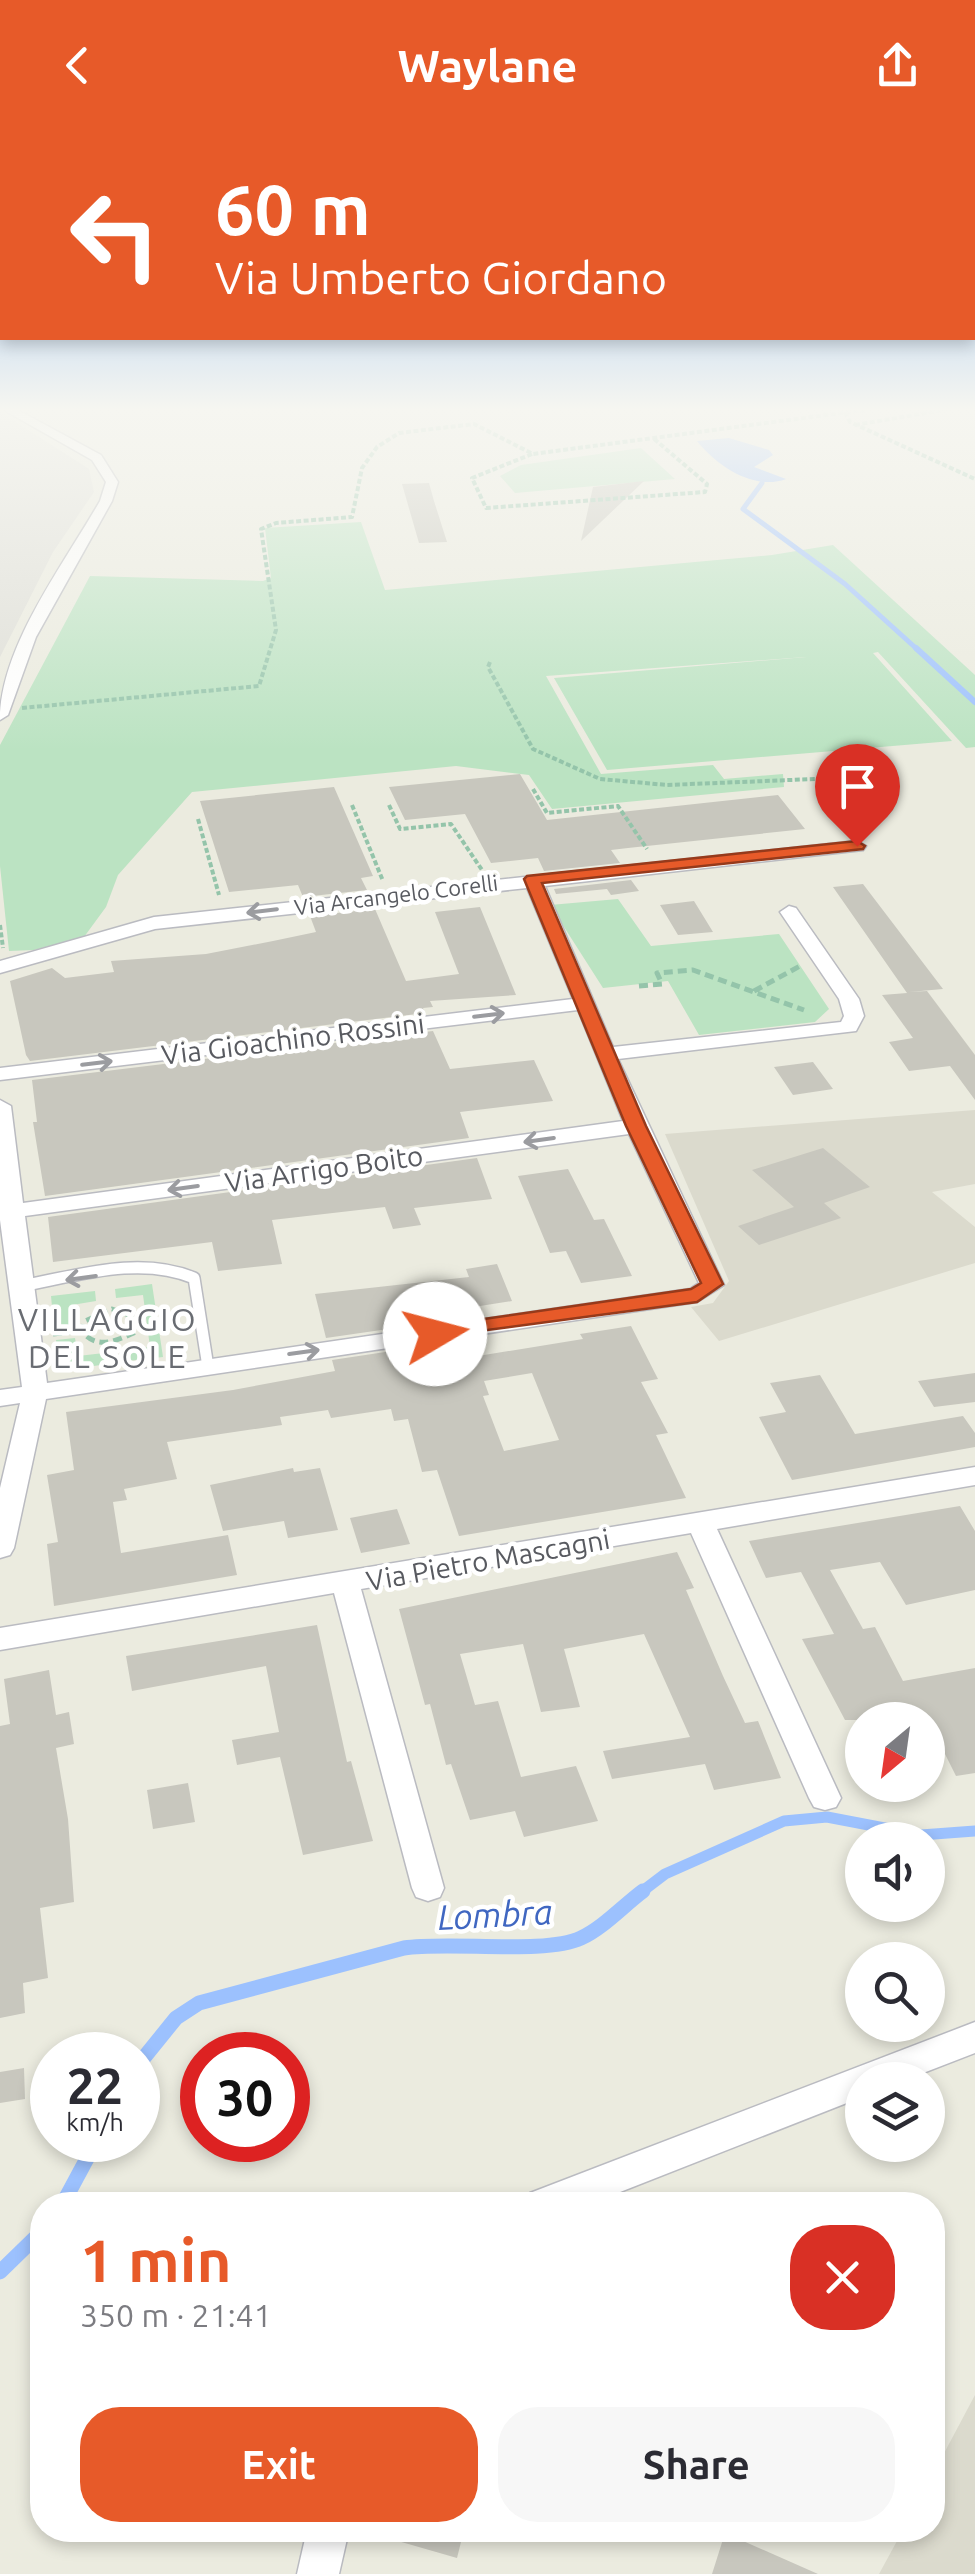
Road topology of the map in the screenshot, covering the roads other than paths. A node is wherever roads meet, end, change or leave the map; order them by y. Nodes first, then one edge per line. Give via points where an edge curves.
1 (94, 523) edge
2 (2, 713) edge
3 (857, 846) dead end
4 (532, 879) junction
5 (788, 912) dead end
6 (0, 967) edge
7 (586, 1003) junction
8 (606, 1054) junction
9 (0, 1074) edge
10 (0, 1106) edge
11 (636, 1126) junction
12 (6, 1212) edge
13 (22, 1286) junction
14 (208, 1366) junction
15 (34, 1392) junction
16 (0, 1398) edge
17 (975, 1476) edge
18 (700, 1524) junction
19 (0, 1548) edge
20 (346, 1585) junction
21 (0, 1640) edge
22 (825, 1798) dead end
23 (428, 1888) dead end
24 (975, 2037) edge
25 (576, 2192) edge
26 (325, 2542) edge
27 (318, 2574) edge

1 - 2 street via 29,637
3 - 4 street, Via Arcangelo Corelli
4 -> 6 street, Via Arcangelo Corelli via 154,924
4 - 7 street
5 - 8 street via 849,999 849,1027
7 - 8 street
9 -> 7 street, Via Gioachino Rossini
8 - 11 street
10 - 12 street
11 -> 12 street, Via Arrigo Boito
14 -> 11 street via 697,1295 712,1284
12 - 13 street
14 -> 13 lane via 194,1278 158,1266
13 - 15 street
14 - 15 street
15 - 16 street
15 - 19 street
17 - 18 street, Via Pietro Mascagni
18 - 20 street, Via Pietro Mascagni
18 - 22 street
20 - 21 street, Via Pietro Mascagni
20 - 23 street
24 - 25 street
26 - 27 street

